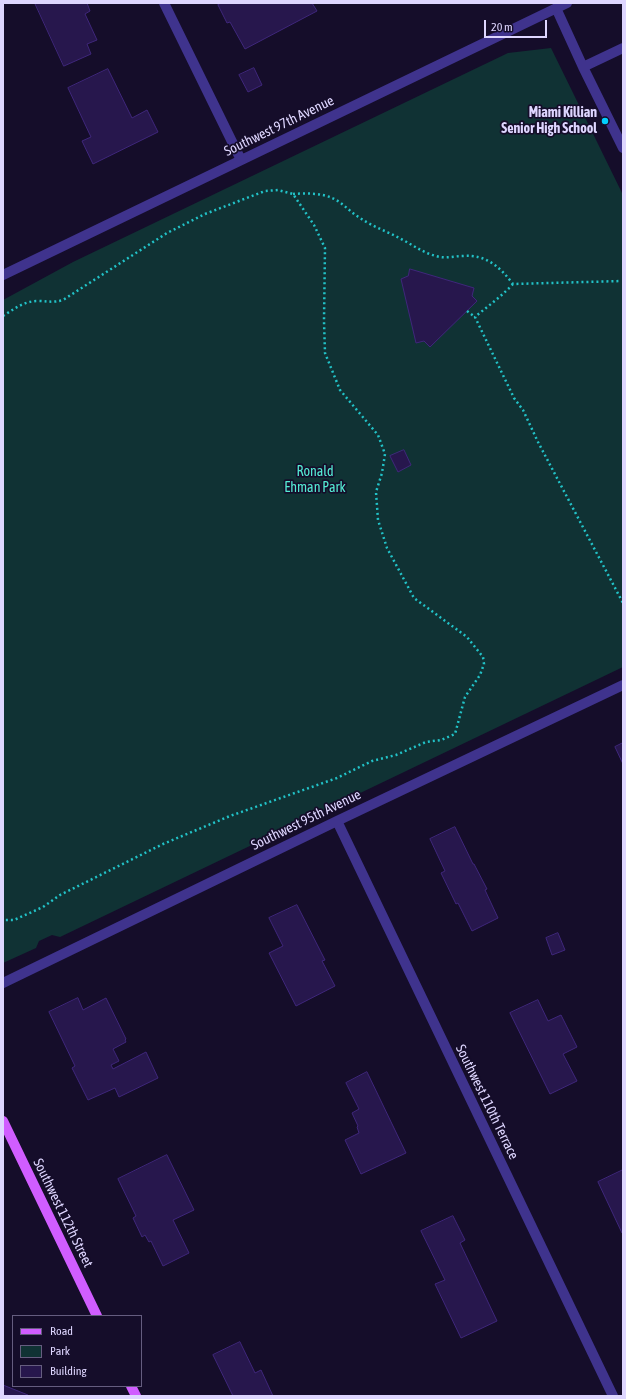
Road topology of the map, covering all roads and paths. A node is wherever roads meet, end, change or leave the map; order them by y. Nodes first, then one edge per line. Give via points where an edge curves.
1 (164, 3) edge
2 (566, 3) edge
3 (556, 8) junction
4 (623, 48) edge
5 (583, 67) junction
6 (623, 148) edge
7 (241, 160) junction
8 (293, 194) junction
9 (3, 275) edge
10 (621, 281) dead end
11 (513, 284) junction
12 (467, 311) dead end
13 (3, 316) edge
14 (475, 317) junction
15 (623, 603) edge
16 (623, 685) edge
17 (337, 821) junction
18 (3, 920) edge
19 (3, 983) edge
20 (3, 1121) edge
21 (97, 1315) edge
22 (132, 1387) edge
23 (136, 1396) edge
24 (613, 1396) edge

1 - 7 street
2 - 3 street, Southwest 97th Avenue
3 - 5 street
3 - 7 street, Southwest 97th Avenue
4 - 5 street
5 - 6 street
7 - 9 street, Southwest 97th Avenue
8 - 11 path via 308,193 332,198 360,219 437,257 477,256 493,262
8 - 13 path via 278,190 264,191 228,204 167,232 63,300 55,303 25,303
8 - 18 path via 314,225 325,248 325,353 340,390 378,435 385,454 376,492 378,520 388,548 414,598 467,637 483,657 484,664 466,697 455,734 372,761 337,778 230,816 163,844 60,895 44,907 14,920
10 - 11 path
11 - 14 path
12 - 14 path
14 - 15 path via 514,398 523,410
16 - 17 street, Southwest 95th Avenue
17 - 19 street, Southwest 95th Avenue
17 - 24 street, Southwest 110th Terrace
20 - 21 main road, Southwest 112th Street
22 - 23 main road

